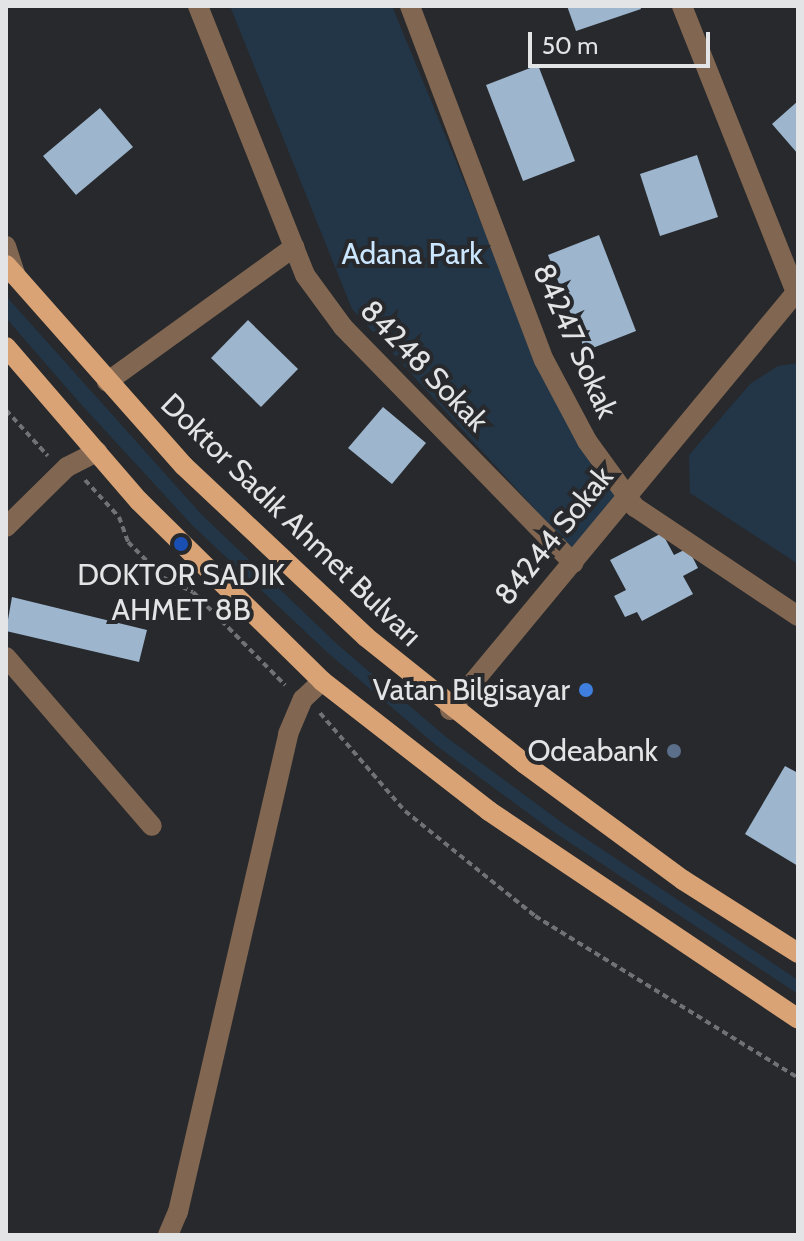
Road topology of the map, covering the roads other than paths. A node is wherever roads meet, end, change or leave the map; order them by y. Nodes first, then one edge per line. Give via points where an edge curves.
1 (198, 6) edge
2 (410, 6) edge
3 (682, 6) edge
4 (6, 246) edge
5 (294, 247) junction
6 (11, 270) edge
7 (797, 294) edge
8 (6, 347) edge
9 (107, 382) junction
10 (97, 452) junction
11 (627, 493) junction
12 (6, 527) edge
13 (573, 563) junction
14 (798, 616) edge
15 (6, 657) edge
16 (322, 681) junction
17 (450, 710) junction
18 (152, 826) dead end
19 (798, 953) edge
20 (798, 1019) edge
21 (168, 1235) edge

1 - 5 street, 84248 Sokak
2 - 11 street, 84247 Sokak via 544,360 587,441
3 - 7 street
4 - 6 street
5 - 9 street
5 - 13 street, 84248 Sokak via 305,275 343,327
6 - 9 main road, Doktor Sadık Ahmet Bulvarı
7 - 11 street, 84244 Sokak
8 - 10 main road
9 - 17 main road, Doktor Sadık Ahmet Bulvarı via 199,482
10 - 12 street via 67,467
10 - 16 main road via 181,544
11 - 13 street, 84244 Sokak
11 - 14 street, 84247 Sokak via 635,507
13 - 17 street, 84244 Sokak
15 - 18 street
16 - 20 main road via 489,811
16 - 21 street via 303,699 288,734 178,1212
17 - 19 main road, Doktor Sadık Ahmet Bulvarı via 683,880

